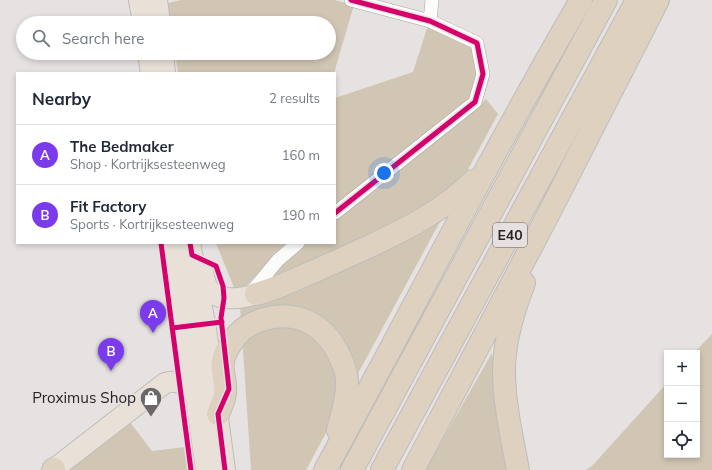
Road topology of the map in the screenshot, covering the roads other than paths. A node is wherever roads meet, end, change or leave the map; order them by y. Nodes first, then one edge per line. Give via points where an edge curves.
1 (140, 0) edge
2 (157, 0) edge
3 (351, 0) edge
4 (432, 0) edge
5 (581, 0) edge
6 (606, 0) edge
7 (637, 0) edge
8 (658, 0) edge
9 (142, 16) edge
10 (159, 16) edge
11 (430, 21) junction
12 (149, 60) edge
13 (164, 60) edge
14 (152, 72) edge
15 (165, 72) edge
16 (487, 168) junction
17 (336, 212) edge
18 (546, 219) junction
19 (174, 244) edge
20 (297, 244) edge
21 (191, 249) edge
22 (252, 296) junction
23 (194, 392) junction
24 (218, 414) junction
25 (329, 462) edge
26 (53, 469) edge
27 (206, 470) edge
28 (225, 470) edge
29 (352, 470) edge
30 (382, 470) edge
31 (412, 470) edge
32 (518, 470) edge

1 - 9 main road
2 - 10 main road
3 - 11 street
4 - 11 street
5 - 16 highway
6 - 29 highway, E40
7 - 30 highway, E40
8 - 18 highway
11 - 17 street via 477,43 483,74 475,102
12 - 14 main road
13 - 15 main road
16 - 22 highway via 459,195 424,219 344,259 278,288
16 - 25 highway
18 - 31 highway
18 - 32 highway via 540,245 518,298 504,366
19 - 23 main road
20 - 22 street via 278,260
21 - 22 main road via 199,260 206,284 215,295 238,299
21 - 24 main road
23 - 26 main road via 179,382 165,383
23 - 27 main road
24 - 25 highway via 225,393 222,364 239,333 252,323 274,316 297,318 311,323 324,333 336,348 343,362 347,381 346,396
24 - 28 main road

